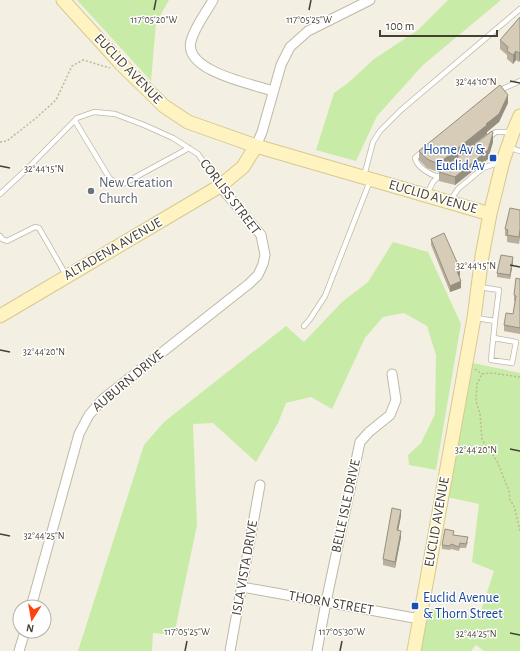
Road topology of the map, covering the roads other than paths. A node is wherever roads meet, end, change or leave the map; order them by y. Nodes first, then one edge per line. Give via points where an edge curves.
1 (63, 0) edge
2 (213, 0) edge
3 (370, 0) edge
4 (520, 9) edge
5 (520, 81) edge
6 (273, 91) junction
7 (496, 92) edge
8 (520, 116) edge
9 (75, 120) junction
10 (513, 132) junction
11 (484, 141) edge
12 (256, 146) junction
13 (428, 146) edge
14 (189, 148) junction
15 (514, 149) edge
16 (503, 161) junction
17 (449, 168) edge
18 (438, 177) junction
19 (367, 178) junction
20 (220, 186) junction
21 (0, 194) edge
22 (426, 195) junction
23 (449, 203) junction
24 (490, 214) junction
25 (0, 236) edge
26 (66, 276) junction
27 (250, 283) joint
28 (479, 287) junction
29 (0, 316) edge
30 (474, 318) junction
31 (495, 321) junction
32 (304, 326) dead end
33 (494, 338) junction
34 (392, 374) dead end
35 (260, 486) dead end
36 (242, 587) junction
37 (33, 599) edge
38 (326, 602) junction
39 (420, 619) junction
40 (23, 639) edge
41 (19, 651) edge
42 (230, 651) edge
43 (317, 651) edge
44 (414, 651) edge

1 - 12 main road, EUCLID AVENUE via 121,64 164,106 199,126
2 - 6 street via 191,40 190,49 193,56 228,78
3 - 6 street via 308,30 300,37 290,47
4 - 19 lane via 401,110 380,131 373,142
5 - 7 lane
6 - 12 street
8 - 10 main road
9 - 14 lane, CORLISS STREET via 94,112 115,114 144,124
9 - 14 lane via 110,178 121,185
9 - 21 lane, CORLISS STREET
10 - 11 lane via 496,132
10 - 15 main road
12 - 19 main road, EUCLID AVENUE
12 - 20 main road, ALTADENA AVENUE via 243,167
13 - 18 lane via 414,160 425,171
14 - 20 lane, CORLISS STREET via 198,154
15 - 16 main road
16 - 23 lane via 483,168 458,189
16 - 24 main road
17 - 18 lane
18 - 22 lane
19 - 22 main road, EUCLID AVENUE
19 - 32 lane via 325,296
20 - 26 main road, ALTADENA AVENUE
20 - 27 street, CORLISS STREET via 261,235 264,264
22 - 23 main road, EUCLID AVENUE
23 - 24 main road, EUCLID AVENUE
24 - 28 main road, EUCLID AVENUE
25 - 26 lane via 7,241 35,227 38,228
26 - 29 main road, ALTADENA AVENUE
27 - 37 street, AUBURN DRIVE via 103,399 89,415 79,434
28 - 30 main road, EUCLID AVENUE
28 - 31 lane via 499,290
30 - 31 lane
30 - 39 main road, EUCLID AVENUE
31 - 33 lane
33 - 33 lane via 491,360 512,363 516,342
34 - 38 street, BELLE ISLE DRIVE via 396,400 390,415 360,442
35 - 36 street, ISLA VISTA DRIVE
36 - 38 street, THORN STREET
36 - 42 street, ISLA VISTA DRIVE
38 - 39 street, THORN STREET
38 - 43 street, BELLE ISLE DRIVE
39 - 44 main road, EUCLID AVENUE
40 - 41 street

